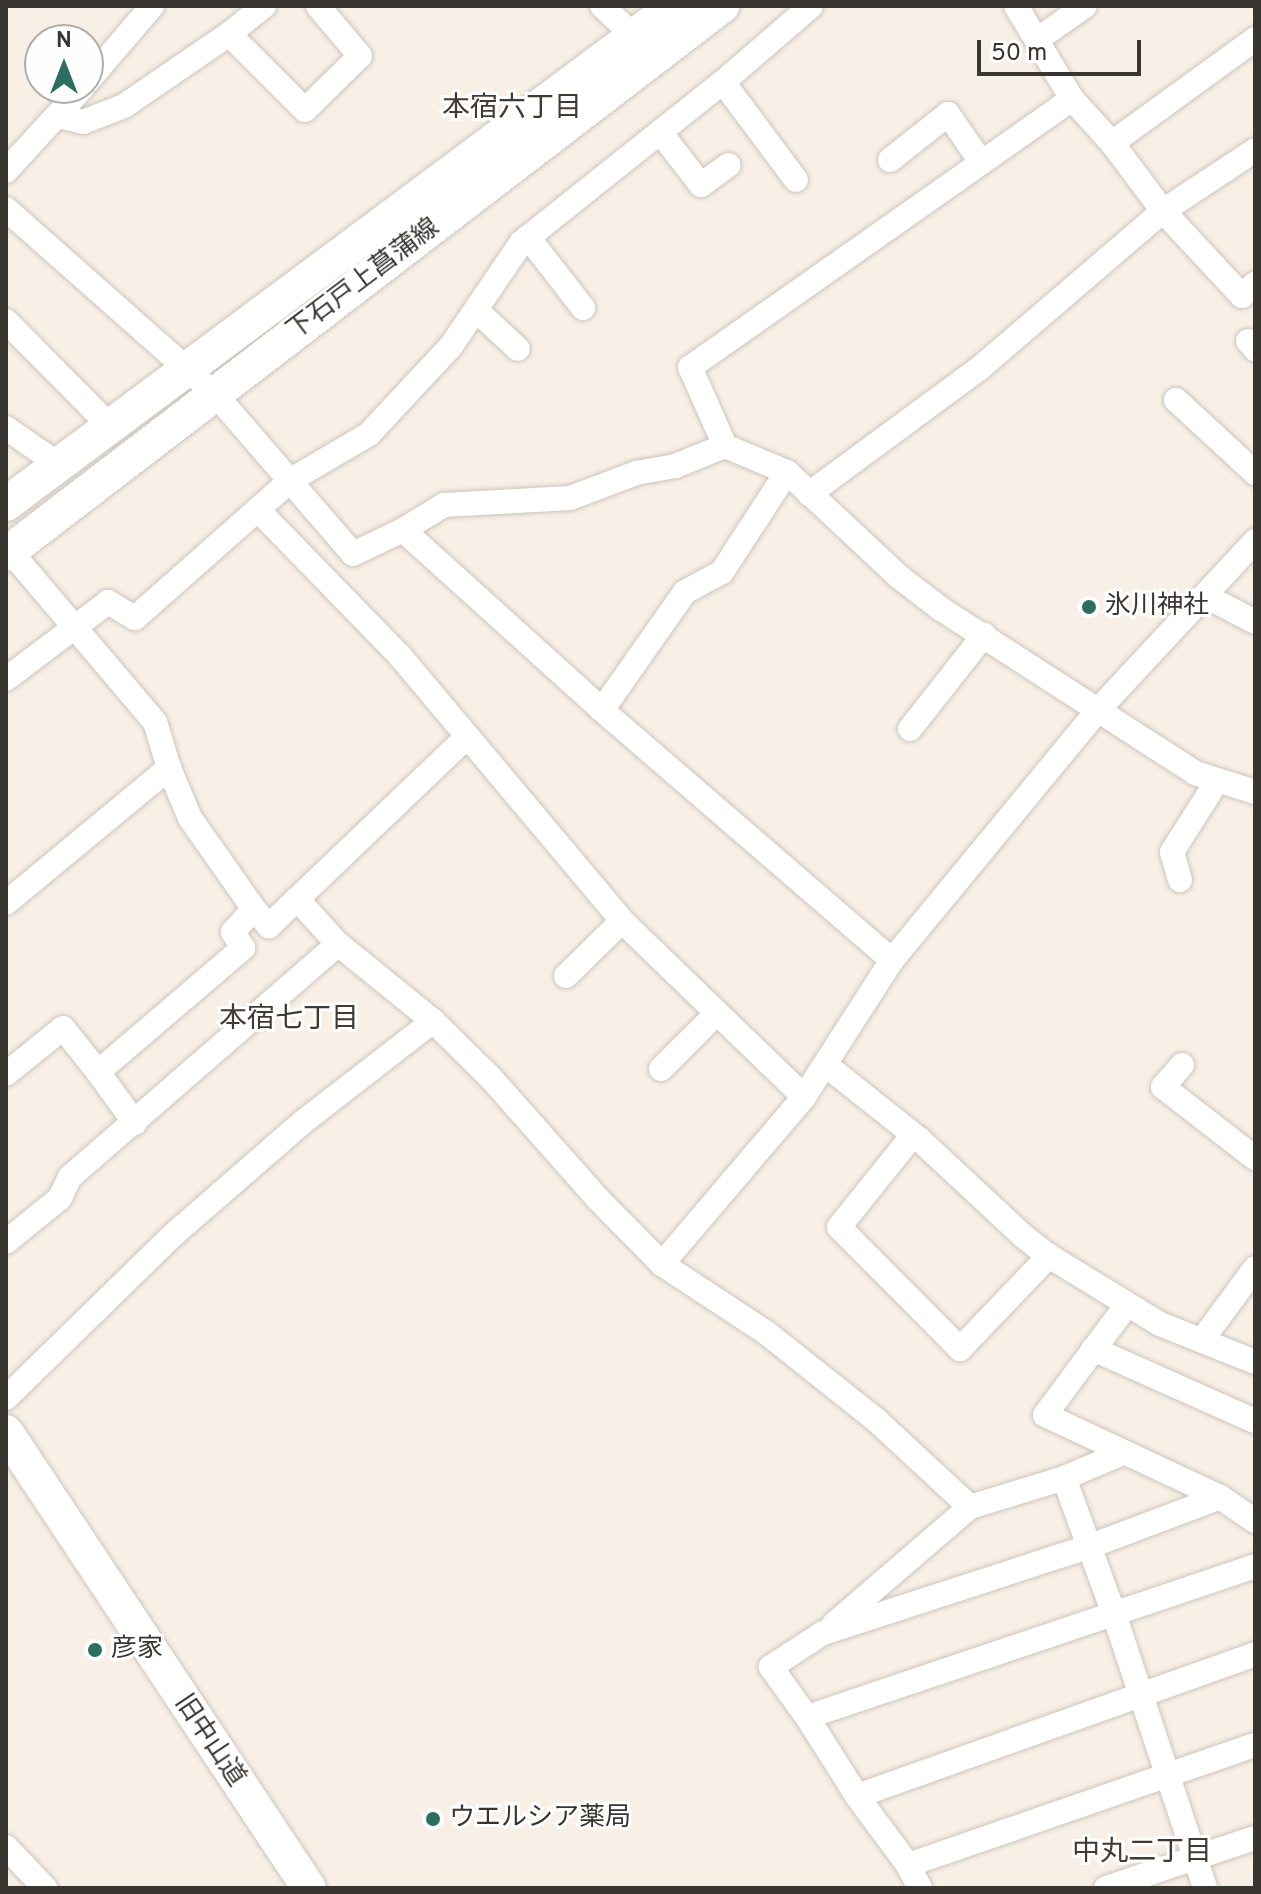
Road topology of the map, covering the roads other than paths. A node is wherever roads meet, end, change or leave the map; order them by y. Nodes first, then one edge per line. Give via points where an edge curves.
1 (152, 6) edge
2 (264, 6) edge
3 (318, 6) edge
4 (602, 6) edge
5 (674, 6) edge
6 (722, 6) edge
7 (1016, 6) edge
8 (1085, 6) edge
9 (796, 11) edge
10 (229, 34) junction
11 (634, 36) junction
12 (1038, 39) junction
13 (1255, 39) edge
14 (104, 62) edge
15 (723, 82) junction
16 (1072, 99) junction
17 (68, 104) edge
18 (58, 116) junction
19 (660, 132) junction
20 (1112, 143) junction
21 (1255, 150) edge
22 (890, 160) dead end
23 (981, 162) junction
24 (729, 165) dead end
25 (6, 171) edge
26 (796, 180) dead end
27 (6, 209) edge
28 (1163, 211) junction
29 (528, 237) junction
30 (1255, 284) edge
31 (583, 308) dead end
32 (476, 310) junction
33 (6, 321) edge
34 (518, 349) dead end
35 (184, 368) junction
36 (215, 394) junction
37 (1176, 400) dead end
38 (109, 425) junction
39 (6, 428) edge
40 (725, 446) junction
41 (58, 464) junction
42 (787, 472) junction
43 (1255, 473) edge
44 (291, 480) junction
45 (809, 494) junction
46 (6, 504) edge
47 (258, 510) junction
48 (403, 530) junction
49 (1255, 541) edge
50 (8, 553) edge
51 (1207, 597) junction
52 (1255, 622) edge
53 (74, 626) junction
54 (984, 635) junction
55 (6, 679) edge
56 (1100, 708) junction
57 (602, 710) junction
58 (910, 729) dead end
59 (467, 737) junction
60 (169, 768) junction
61 (1217, 781) junction
62 (1255, 792) edge
63 (1180, 880) dead end
64 (297, 899) junction
65 (6, 903) edge
66 (254, 909) junction
67 (622, 921) junction
68 (338, 944) junction
69 (892, 960) junction
70 (566, 976) dead end
71 (717, 1013) junction
72 (433, 1021) junction
73 (826, 1065) junction
74 (1182, 1065) dead end
75 (661, 1069) dead end
76 (98, 1072) junction
77 (6, 1074) edge
78 (804, 1097) junction
79 (135, 1123) junction
80 (913, 1135) junction
81 (1255, 1158) edge
82 (6, 1242) edge
83 (1049, 1256) junction
84 (662, 1264) junction
85 (1255, 1268) edge
86 (1126, 1306) junction
87 (1202, 1340) junction
88 (1093, 1349) junction
89 (1255, 1362) edge
90 (6, 1398) edge
91 (1255, 1421) edge
92 (6, 1432) edge
93 (1123, 1453) junction
94 (1064, 1478) junction
95 (1220, 1497) junction
96 (970, 1507) junction
97 (1255, 1521) edge
98 (1088, 1547) junction
99 (1255, 1566) edge
100 (1114, 1614) junction
101 (823, 1633) junction
102 (1255, 1654) edge
103 (1140, 1693) junction
104 (807, 1717) junction
105 (1255, 1745) edge
106 (1167, 1776) junction
107 (857, 1796) junction
108 (1255, 1838) edge
109 (1195, 1858) junction
110 (10, 1859) edge
111 (908, 1865) junction
112 (45, 1888) edge
113 (309, 1888) edge
114 (920, 1888) edge
115 (1106, 1888) edge
116 (1205, 1888) edge

1 - 14 street
2 - 10 street
3 - 10 street via 360,56 305,110
4 - 11 street
5 - 11 main road, 下石戸上菖蒲線
6 - 36 main road, 下石戸上菖蒲線
7 - 12 street
8 - 12 street
9 - 15 street
10 - 18 street via 124,106 83,122
11 - 35 main road, 下石戸上菖蒲線
12 - 16 street
13 - 20 street
15 - 19 street
15 - 26 street
16 - 20 street
16 - 23 street
17 - 18 street
18 - 25 street
19 - 24 street via 701,185
19 - 29 street
20 - 28 street
21 - 28 street
22 - 23 street via 948,114
23 - 40 street via 690,367
27 - 35 street
28 - 30 street via 1242,296
28 - 45 street via 981,367
29 - 31 street
29 - 32 street
32 - 34 street
32 - 44 street via 451,346 369,434
33 - 38 street
35 - 36 street
35 - 38 main road, 下石戸上菖蒲線
36 - 44 street
36 - 50 main road, 下石戸上菖蒲線
37 - 43 street
38 - 41 main road, 下石戸上菖蒲線
39 - 41 street
40 - 42 street
40 - 48 street via 570,498 444,505
41 - 46 main road, 下石戸上菖蒲線
42 - 45 street
42 - 57 street via 722,572 685,592
44 - 47 street
44 - 48 street via 353,554
45 - 54 street via 898,576
47 - 53 street via 135,618 108,602
47 - 59 street via 400,656
48 - 57 street
49 - 51 street
50 - 53 street
51 - 52 street
51 - 56 street
53 - 55 street
53 - 60 street via 155,722
54 - 56 street
54 - 58 street
56 - 61 street via 1159,751
56 - 69 street
57 - 69 street
59 - 64 street
59 - 67 street
60 - 65 street
60 - 66 street via 190,818
61 - 62 street
61 - 63 street via 1172,852
64 - 66 street via 269,926
64 - 68 street
66 - 76 street via 233,932 243,948
67 - 70 street
67 - 71 street
68 - 72 street
68 - 79 street
69 - 73 street
71 - 75 street
71 - 78 street
72 - 84 street
72 - 90 street via 303,1122 173,1235
73 - 78 street
73 - 80 street
74 - 81 street via 1163,1087
76 - 77 street via 63,1028
76 - 79 street
78 - 84 street
79 - 82 street via 70,1177 60,1198
80 - 83 street
80 - 83 street via 839,1227 960,1349
83 - 86 street
84 - 96 street via 768,1334 875,1419
85 - 87 street
86 - 87 street
86 - 88 street
87 - 89 street
88 - 91 street
88 - 93 street via 1045,1415
92 - 113 main road, 旧中山道
93 - 94 street
93 - 95 street
94 - 96 street
94 - 98 street
95 - 97 street
95 - 98 street
96 - 101 street
98 - 100 street
98 - 101 street
99 - 100 street
100 - 103 street
100 - 104 street
101 - 104 street via 771,1667
102 - 103 street
103 - 106 street
103 - 107 street
104 - 107 street
105 - 106 street
106 - 109 street
106 - 111 street
107 - 111 street
108 - 109 street
109 - 115 street
109 - 116 street
110 - 112 street
111 - 114 street

